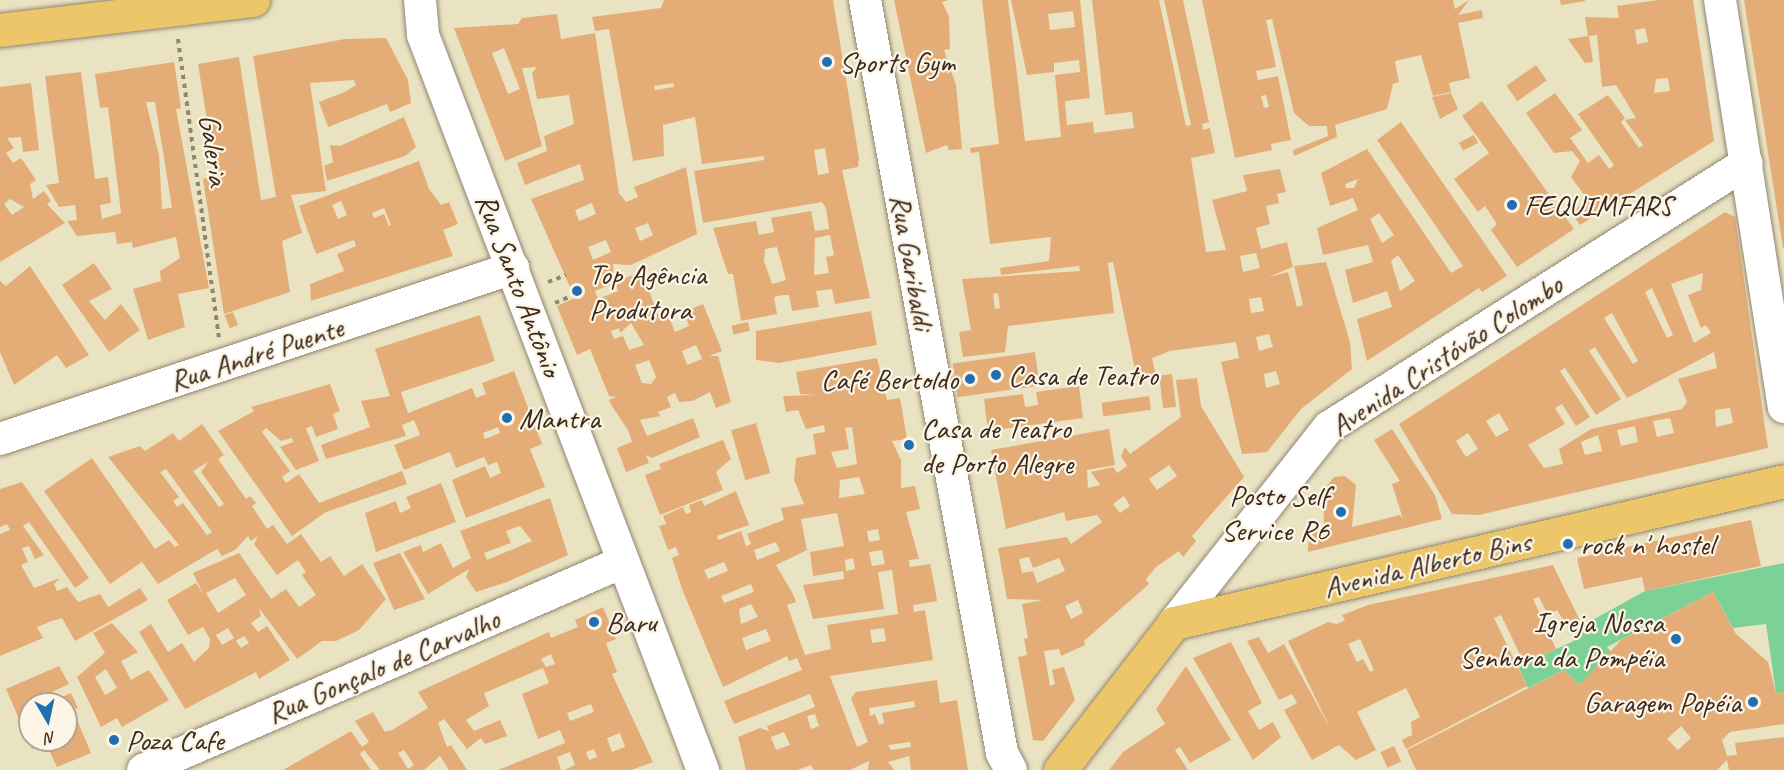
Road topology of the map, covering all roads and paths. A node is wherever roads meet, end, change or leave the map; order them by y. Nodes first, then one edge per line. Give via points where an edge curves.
1 (253, 0) edge
2 (420, 0) edge
3 (865, 0) edge
4 (1719, 0) edge
5 (173, 9) junction
6 (0, 30) edge
7 (1746, 163) junction
8 (513, 268) junction
9 (223, 365) junction
10 (1784, 407) edge
11 (0, 439) edge
12 (1784, 481) edge
13 (623, 562) junction
14 (1174, 623) junction
15 (143, 770) edge
16 (703, 770) edge
17 (1011, 770) edge
18 (1060, 770) edge

1 - 5 main road
2 - 8 street, Rua Santo Antônio via 423,35
3 - 17 street, Rua Garibaldi via 1002,753
4 - 7 street
5 - 6 main road
5 - 9 path, Galeria
7 - 10 street
7 - 14 street, Avenida Cristóvão Colombo via 1329,427
8 - 9 street, Rua André Puente
8 - 13 street, Rua Santo Antônio
9 - 11 street, Rua André Puente
12 - 14 main road, Avenida Alberto Bins
13 - 15 street, Rua Gonçalo de Carvalho
13 - 16 street, Rua Santo Antônio
14 - 18 main road, Avenida Cristóvão Colombo

